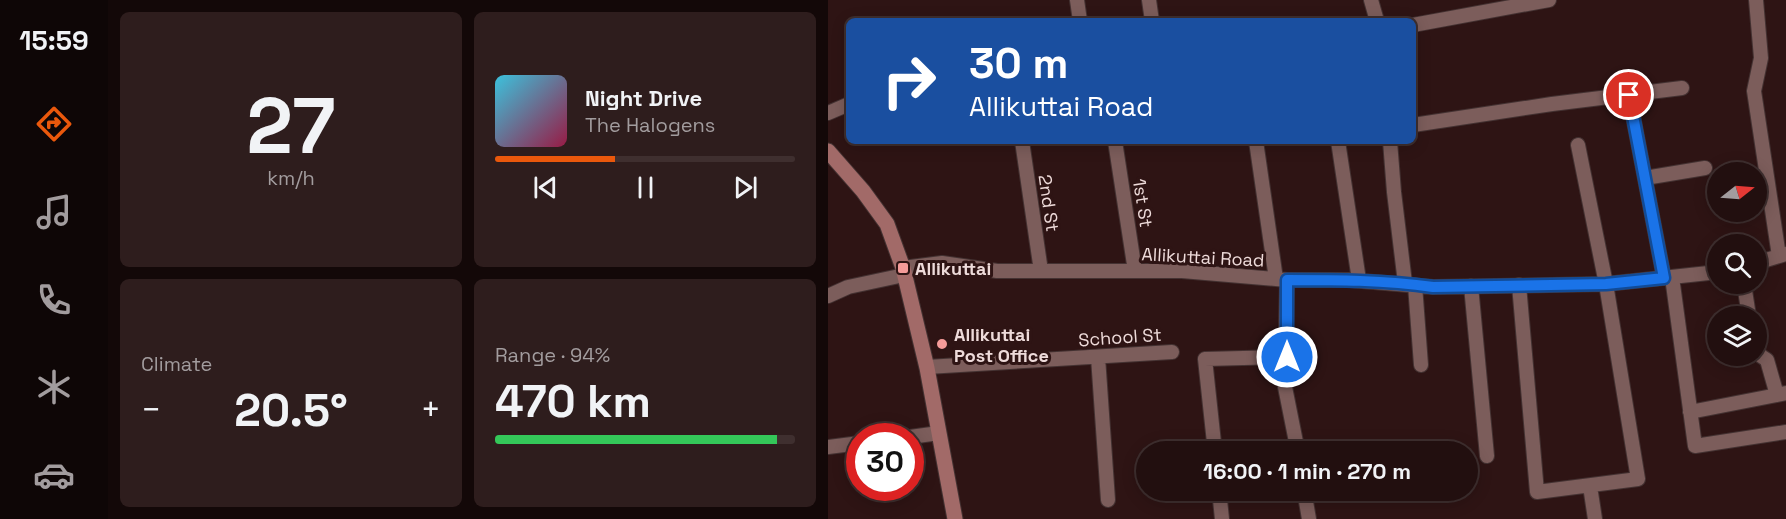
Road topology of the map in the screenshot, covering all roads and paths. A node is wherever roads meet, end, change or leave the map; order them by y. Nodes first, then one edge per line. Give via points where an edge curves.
1 (1077, 0) edge
2 (1149, 0) edge
3 (1371, 0) edge
4 (1550, 0) edge
5 (1756, 0) edge
6 (1080, 18) edge
7 (1152, 18) edge
8 (1376, 18) edge
9 (1416, 24) edge
10 (1682, 88) dead end
11 (1629, 95) junction
12 (846, 105) edge
13 (828, 113) edge
14 (1416, 125) edge
15 (1022, 144) edge
16 (1115, 144) edge
17 (1257, 144) edge
18 (1338, 144) edge
19 (1390, 144) edge
20 (1578, 145) dead end
21 (828, 151) edge
22 (1705, 168) dead end
23 (1645, 178) junction
24 (1783, 255) edge
25 (1767, 260) edge
26 (904, 271) junction
27 (1041, 271) junction
28 (1135, 271) junction
29 (1707, 273) edge
30 (1668, 278) junction
31 (1282, 279) junction
32 (1359, 280) junction
33 (1410, 284) junction
34 (1606, 284) junction
35 (1519, 285) junction
36 (1471, 286) junction
37 (828, 297) edge
38 (1172, 352) dead end
39 (1098, 357) junction
40 (1287, 357) junction
41 (1767, 360) edge
42 (1421, 365) dead end
43 (927, 367) junction
44 (1782, 394) edge
45 (1690, 412) junction
46 (1786, 432) edge
47 (939, 433) junction
48 (924, 435) edge
49 (1214, 441) edge
50 (1296, 441) edge
51 (846, 445) edge
52 (828, 447) edge
53 (1487, 456) dead end
54 (1590, 486) junction
55 (1108, 500) dead end
56 (1220, 501) edge
57 (1306, 501) edge
58 (954, 519) edge
59 (1222, 519) edge
60 (1309, 519) edge
61 (1595, 519) edge

1 - 6 street
2 - 7 street
3 - 8 street
4 - 9 street
5 - 24 street via 1761,58 1754,91
10 - 11 street
11 - 14 street
11 - 23 street
12 - 13 street
15 - 27 street, 2nd St
16 - 28 street, 1st St
17 - 31 street
18 - 32 street
19 - 33 street
20 - 34 street
21 - 26 main road via 887,224
22 - 23 street
23 - 30 street
24 - 25 street
26 - 27 street, Allikuttai Road via 942,262
26 - 37 street, Allikuttai Road
26 - 43 main road
27 - 28 street, Allikuttai Road
28 - 31 street, Allikuttai Road
29 - 30 street, Allikuttai Road
30 - 34 street, Allikuttai Road
30 - 45 street
31 - 32 street, Allikuttai Road
31 - 40 street
32 - 33 street, Allikuttai Road
33 - 36 street, Allikuttai Road
33 - 42 street
34 - 35 street, Allikuttai Road
34 - 54 street via 1638,479
35 - 36 street, Allikuttai Road
35 - 54 street via 1537,492
36 - 53 street
38 - 39 street, School St
39 - 43 street, School St
39 - 55 street
40 - 49 street via 1205,359
40 - 50 street via 1285,387
41 - 44 street
43 - 47 main road
44 - 45 street
45 - 46 street via 1695,446
47 - 48 street
47 - 58 main road
51 - 52 street
54 - 61 street
56 - 59 street
57 - 60 street

